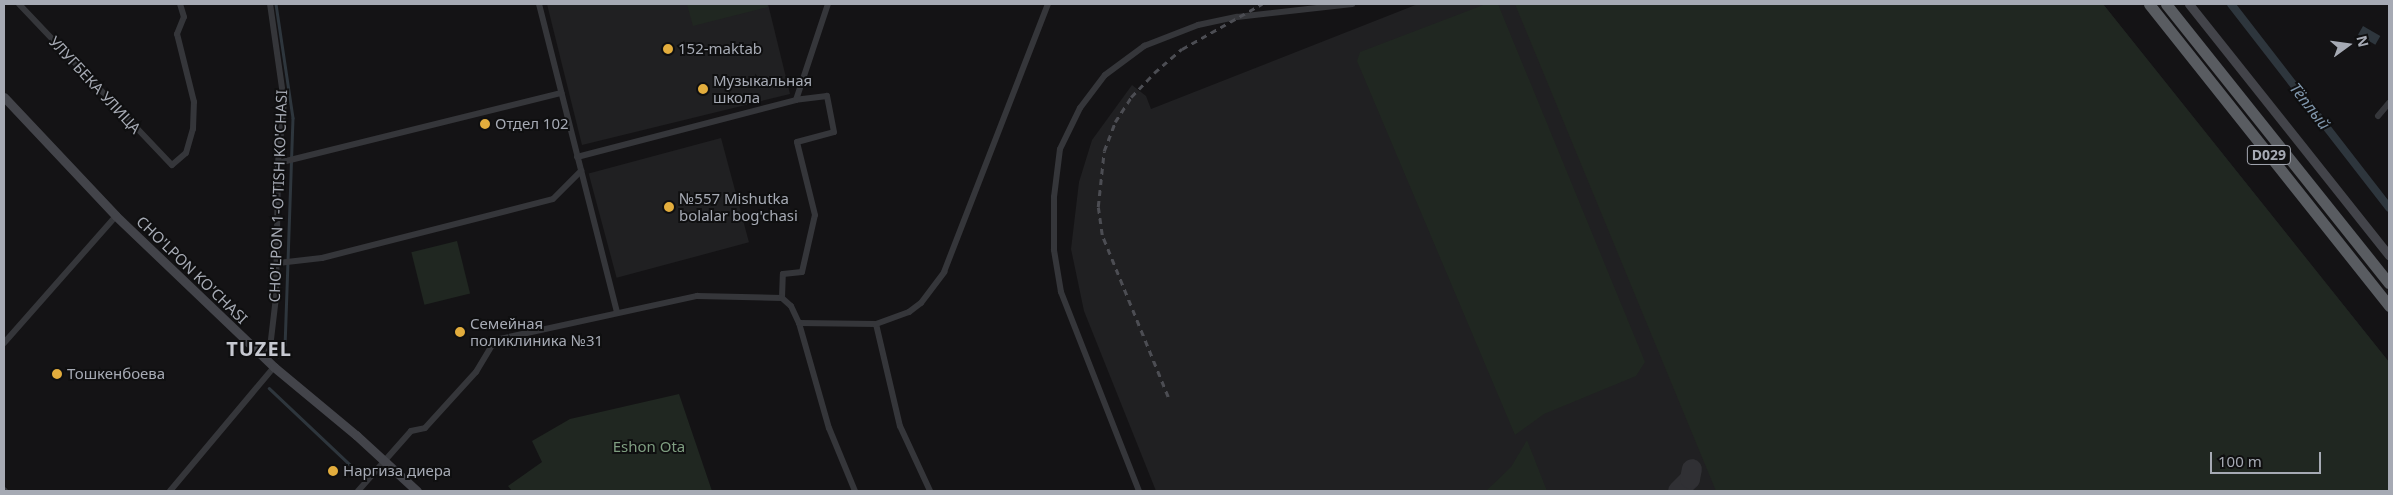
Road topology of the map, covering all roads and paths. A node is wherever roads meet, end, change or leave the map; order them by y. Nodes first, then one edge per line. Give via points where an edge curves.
1 (19, 4) edge
2 (180, 4) edge
3 (270, 4) edge
4 (539, 4) edge
5 (828, 4) edge
6 (1048, 4) edge
7 (1352, 4) edge
8 (2149, 4) edge
9 (2166, 4) edge
10 (2189, 4) edge
11 (561, 93) junction
12 (4, 96) edge
13 (796, 100) junction
14 (2389, 103) edge
15 (2378, 116) dead end
16 (577, 156) junction
17 (282, 162) junction
18 (581, 171) junction
19 (116, 216) junction
20 (2389, 255) edge
21 (281, 263) junction
22 (2389, 283) edge
23 (782, 298) junction
24 (2389, 306) edge
25 (617, 312) junction
26 (799, 324) junction
27 (876, 324) junction
28 (4, 343) edge
29 (265, 358) junction
30 (274, 367) junction
31 (384, 461) junction
32 (170, 491) edge
33 (358, 491) edge
34 (417, 491) edge
35 (855, 491) edge
36 (930, 491) edge
37 (1138, 491) edge

1 - 2 street, УЛУГБЕКА УЛИЦА via 172,165 186,153 193,128 194,102 177,34 184,17
3 - 17 street, CHO'LPON 1-O'TISH KO'CHASI via 284,102
4 - 11 street
5 - 13 street
6 - 27 street via 944,272 915,308
7 - 37 street via 1237,16 1198,25 1144,46 1105,75 1080,108 1060,149 1054,197 1054,250 1061,292
8 - 24 highway, D029
9 - 22 highway, D029
10 - 20 main road
11 - 16 street
11 - 17 street
12 - 19 main road, CHO'LPON KO'CHASI
13 - 16 street
13 - 23 street via 826,96 834,132 798,142 815,215 802,272 782,274
14 - 15 street
16 - 18 street
17 - 21 street, CHO'LPON 1-O'TISH KO'CHASI
18 - 21 street via 553,200 322,258
18 - 25 street
19 - 28 street
19 - 29 main road, CHO'LPON KO'CHASI
21 - 29 street, CHO'LPON 1-O'TISH KO'CHASI via 270,348
23 - 25 street via 697,296
23 - 26 street via 791,306
25 - 31 street via 495,340 473,376 425,428 411,431
26 - 27 street
26 - 35 street via 829,428
27 - 36 street via 900,426
29 - 30 main road, CHO'LPON KO'CHASI
30 - 31 main road, CHO'LPON KO'CHASI
30 - 32 street
31 - 33 street
31 - 34 main road, CHO'LPON KO'CHASI

